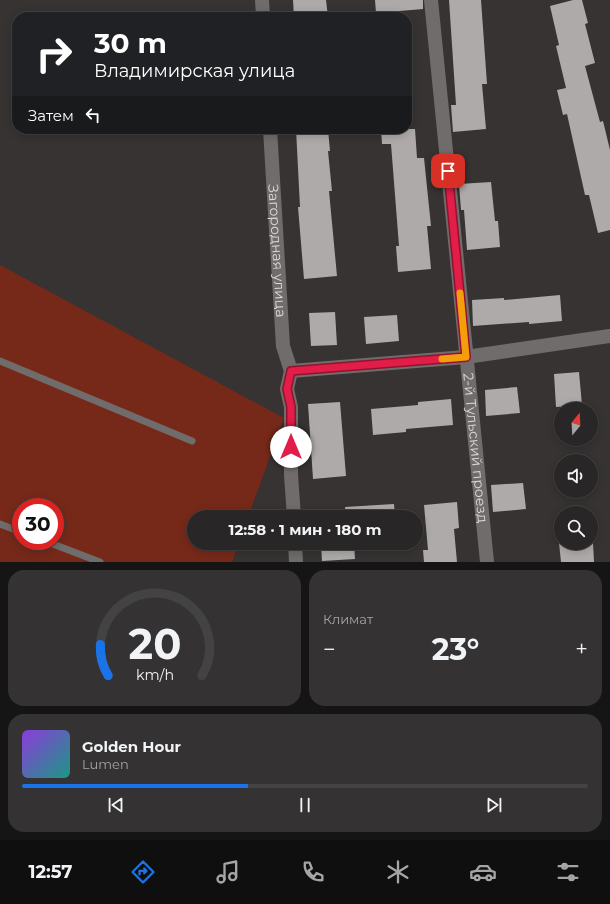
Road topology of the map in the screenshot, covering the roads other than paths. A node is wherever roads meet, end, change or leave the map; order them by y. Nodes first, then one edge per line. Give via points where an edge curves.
1 (262, 0) edge
2 (431, 0) edge
3 (263, 12) edge
4 (270, 134) edge
5 (610, 336) edge
6 (466, 357) junction
7 (0, 361) edge
8 (291, 371) junction
9 (192, 441) dead end
10 (294, 510) edge
11 (0, 524) edge
12 (12, 529) edge
13 (64, 548) edge
14 (295, 550) edge
15 (100, 562) edge
16 (296, 562) edge
17 (487, 562) edge

1 - 3 street
2 - 6 street, 2-й Тульский проезд
4 - 8 street, Загородная улица via 283,346
5 - 6 street
6 - 8 street
6 - 17 street, 2-й Тульский проезд
7 - 9 lane
8 - 10 street via 287,389 291,407
11 - 12 lane
13 - 15 lane
14 - 16 street

